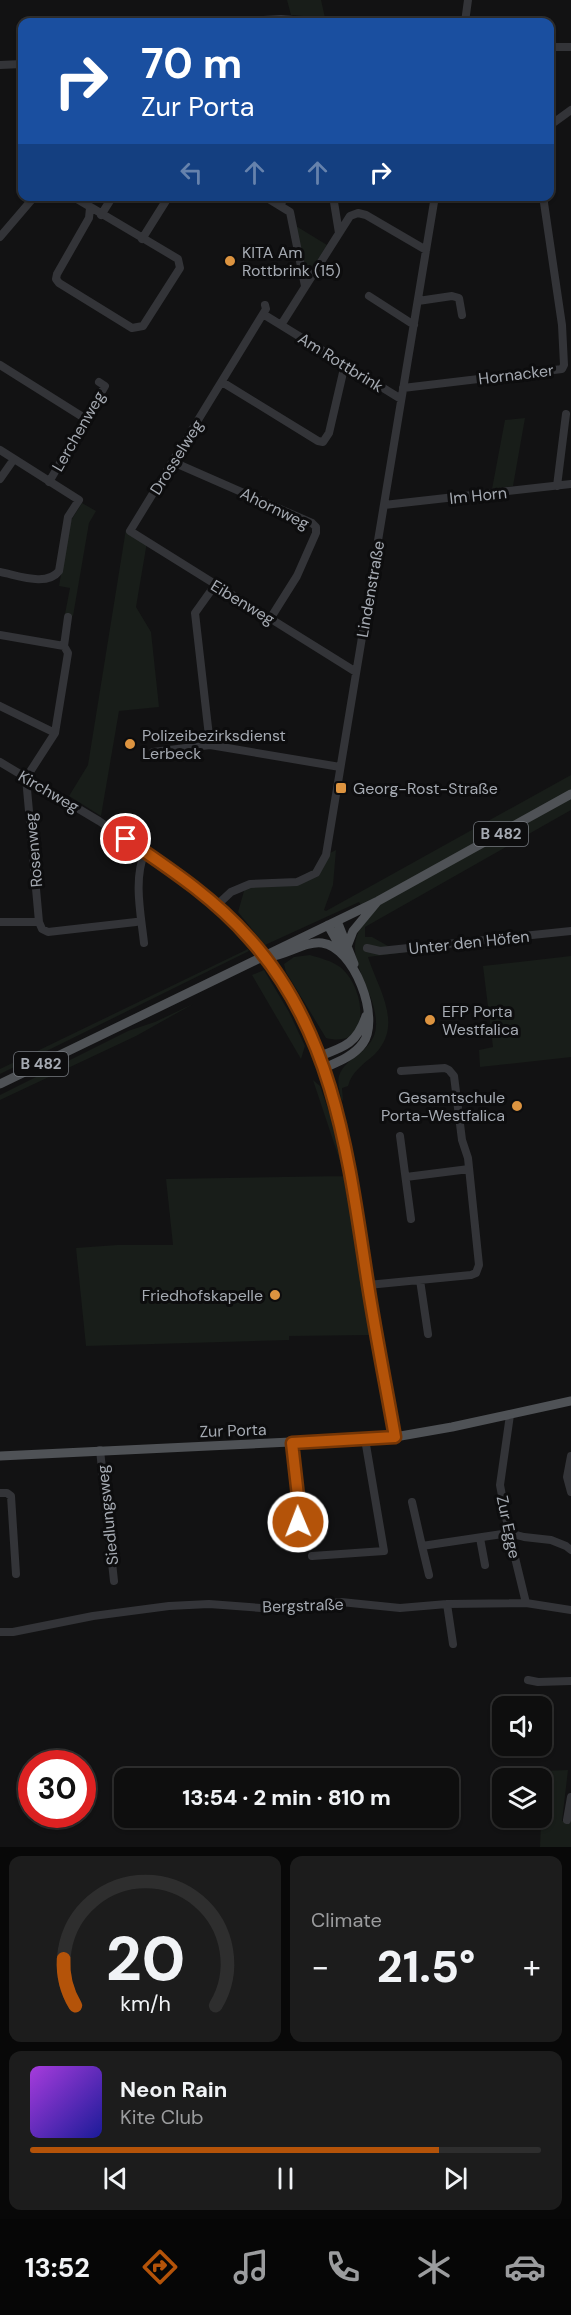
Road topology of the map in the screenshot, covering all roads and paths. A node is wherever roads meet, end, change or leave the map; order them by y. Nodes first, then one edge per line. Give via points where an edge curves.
1 (468, 0) edge
2 (466, 18) edge
3 (554, 47) edge
4 (571, 47) edge
5 (0, 64) edge
6 (18, 64) edge
7 (571, 110) edge
8 (554, 122) edge
9 (31, 201) edge
10 (80, 201) edge
11 (110, 201) edge
12 (166, 201) edge
13 (272, 201) edge
14 (282, 201) edge
15 (334, 201) edge
16 (434, 201) edge
17 (544, 201) edge
18 (280, 206) junction
19 (90, 208) junction
20 (101, 215) junction
21 (339, 232) junction
22 (0, 237) edge
23 (142, 239) junction
24 (426, 250) junction
25 (306, 286) junction
26 (369, 296) dead end
27 (418, 301) junction
28 (265, 305) dead end
29 (263, 314) junction
30 (462, 315) dead end
31 (281, 325) junction
32 (414, 326) junction
33 (345, 364) junction
34 (0, 365) edge
35 (567, 369) edge
36 (99, 382) dead end
37 (222, 382) junction
38 (403, 388) junction
39 (401, 399) junction
40 (566, 414) dead end
41 (86, 418) junction
42 (0, 450) edge
43 (14, 459) junction
44 (173, 462) junction
45 (0, 479) edge
46 (49, 482) junction
47 (571, 484) edge
48 (557, 486) junction
49 (384, 505) junction
50 (130, 531) joint
51 (0, 572) edge
52 (215, 585) junction
53 (68, 617) dead end
54 (270, 619) junction
55 (0, 635) edge
56 (64, 646) junction
57 (356, 672) junction
58 (0, 706) edge
59 (55, 734) junction
60 (210, 745) junction
61 (153, 753) dead end
62 (0, 762) edge
63 (340, 767) junction
64 (26, 777) junction
65 (571, 794) edge
66 (145, 852) junction
67 (378, 901) junction
68 (216, 906) junction
69 (0, 922) edge
70 (39, 922) junction
71 (136, 922) dead end
72 (333, 923) junction
73 (571, 931) edge
74 (144, 944) dead end
75 (367, 948) dead end
76 (346, 949) junction
77 (260, 959) junction
78 (368, 1011) junction
79 (320, 1056) junction
80 (324, 1068) junction
81 (401, 1071) dead end
82 (0, 1084) edge
83 (400, 1136) dead end
84 (469, 1169) junction
85 (406, 1177) junction
86 (411, 1219) dead end
87 (420, 1280) junction
88 (368, 1285) junction
89 (428, 1334) dead end
90 (571, 1401) edge
91 (510, 1415) junction
92 (395, 1437) junction
93 (365, 1438) junction
94 (292, 1443) junction
95 (100, 1450) junction
96 (0, 1456) edge
97 (571, 1456) edge
98 (571, 1492) edge
99 (0, 1493) edge
100 (412, 1502) dead end
101 (284, 1531) dead end
102 (509, 1533) junction
103 (480, 1538) junction
104 (422, 1546) junction
105 (571, 1550) edge
106 (312, 1556) dead end
107 (485, 1565) dead end
108 (16, 1574) dead end
109 (429, 1575) dead end
110 (114, 1581) dead end
111 (526, 1603) junction
112 (447, 1604) junction
113 (571, 1610) edge
114 (0, 1632) edge
115 (453, 1644) dead end
116 (528, 1680) dead end
117 (571, 1681) edge
118 (571, 1797) edge
119 (567, 1820) dead end

1 - 2 street
3 - 4 street
5 - 6 street
7 - 8 street
9 - 22 street
10 - 19 street
11 - 20 street
12 - 23 street
13 - 18 street
14 - 18 street
15 - 21 street
16 - 24 street, Lindenstraße
17 - 35 street, Hornacker
18 - 25 street via 290,212
19 - 20 street
19 - 23 street via 89,218 56,279 132,328 143,327 180,268 178,259
20 - 23 street
21 - 24 street, Am Rottbrink via 350,216 358,213
21 - 25 street, Am Rottbrink
24 - 27 street, Lindenstraße
25 - 31 street, Am Rottbrink
26 - 32 street
27 - 30 street via 459,297
27 - 32 street, Lindenstraße
28 - 29 street, Drosselweg
29 - 31 street, Am Rottbrink
29 - 37 street, Drosselweg
31 - 33 street, Am Rottbrink
32 - 38 street, Lindenstraße
33 - 37 street via 330,434 323,442
33 - 39 street, Am Rottbrink
34 - 41 street
35 - 38 street, Hornacker
36 - 41 street, Lerchenweg via 105,386
37 - 44 street, Drosselweg
38 - 39 street, Lindenstraße
39 - 49 street, Lindenstraße
40 - 48 street
41 - 46 street, Lerchenweg
42 - 43 street
43 - 45 street
43 - 46 street
44 - 50 street, Drosselweg
44 - 54 street, Ahornweg via 316,527 297,576
46 - 51 street via 79,500 68,517 59,571 45,580
47 - 48 street, Im Horn
48 - 49 street, Im Horn
49 - 57 street, Lindenstraße
50 - 52 street, Eibenweg
52 - 54 street, Eibenweg
52 - 60 street via 195,613
53 - 56 street
54 - 57 street, Eibenweg
55 - 56 street
56 - 59 street via 68,652
57 - 63 street, Lindenstraße
58 - 59 street
59 - 64 street
60 - 61 street
60 - 63 street
62 - 64 street, Kirchweg
63 - 68 street, Lindenstraße via 326,855 316,873 297,882 250,884 231,892
64 - 66 street, Kirchweg
64 - 70 street, Rosenweg
65 - 67 main road, B 482
66 - 68 street, Kirchweg
66 - 74 street via 140,869
67 - 72 main road, B 482
67 - 76 main road via 353,931
68 - 79 street, Kirchweg, bridge via 249,938 278,975
69 - 70 street
70 - 71 street via 48,932
72 - 76 main road
72 - 77 main road, B 482
73 - 75 street, Unter den Höfen via 380,951
76 - 77 main road via 312,944 282,956
76 - 78 main road
77 - 82 main road, B 482
78 - 79 main road via 357,1037 348,1045
78 - 80 main road via 369,1031 363,1043 353,1054
79 - 80 street, Kirchweg
80 - 88 street, Kirchweg via 342,1125
81 - 84 street via 450,1070
83 - 85 street
84 - 85 street
84 - 87 street via 479,1265 476,1273
85 - 86 street
87 - 88 street
87 - 89 street
88 - 92 street, Kirchweg
90 - 91 main road, Zur Porta
91 - 92 main road, Zur Porta
91 - 102 street, Zur Egge via 500,1485
92 - 93 main road, Zur Porta
93 - 94 main road, Zur Porta
93 - 106 street via 384,1551
94 - 95 main road, Zur Porta
94 - 101 street via 300,1514 294,1527
95 - 96 main road, Zur Porta
95 - 110 street, Siedlungsweg
97 - 98 street via 567,1477
99 - 108 street via 10,1496
100 - 104 street
102 - 103 street
102 - 105 street via 551,1540
102 - 111 street, Zur Egge
103 - 104 street
103 - 107 street
104 - 109 street
111 - 112 street, Bergstraße
111 - 113 street, Bergstraße
112 - 114 street, Bergstraße via 400,1608 340,1602 275,1609 209,1604 169,1606
112 - 115 street
116 - 117 street
118 - 119 street

